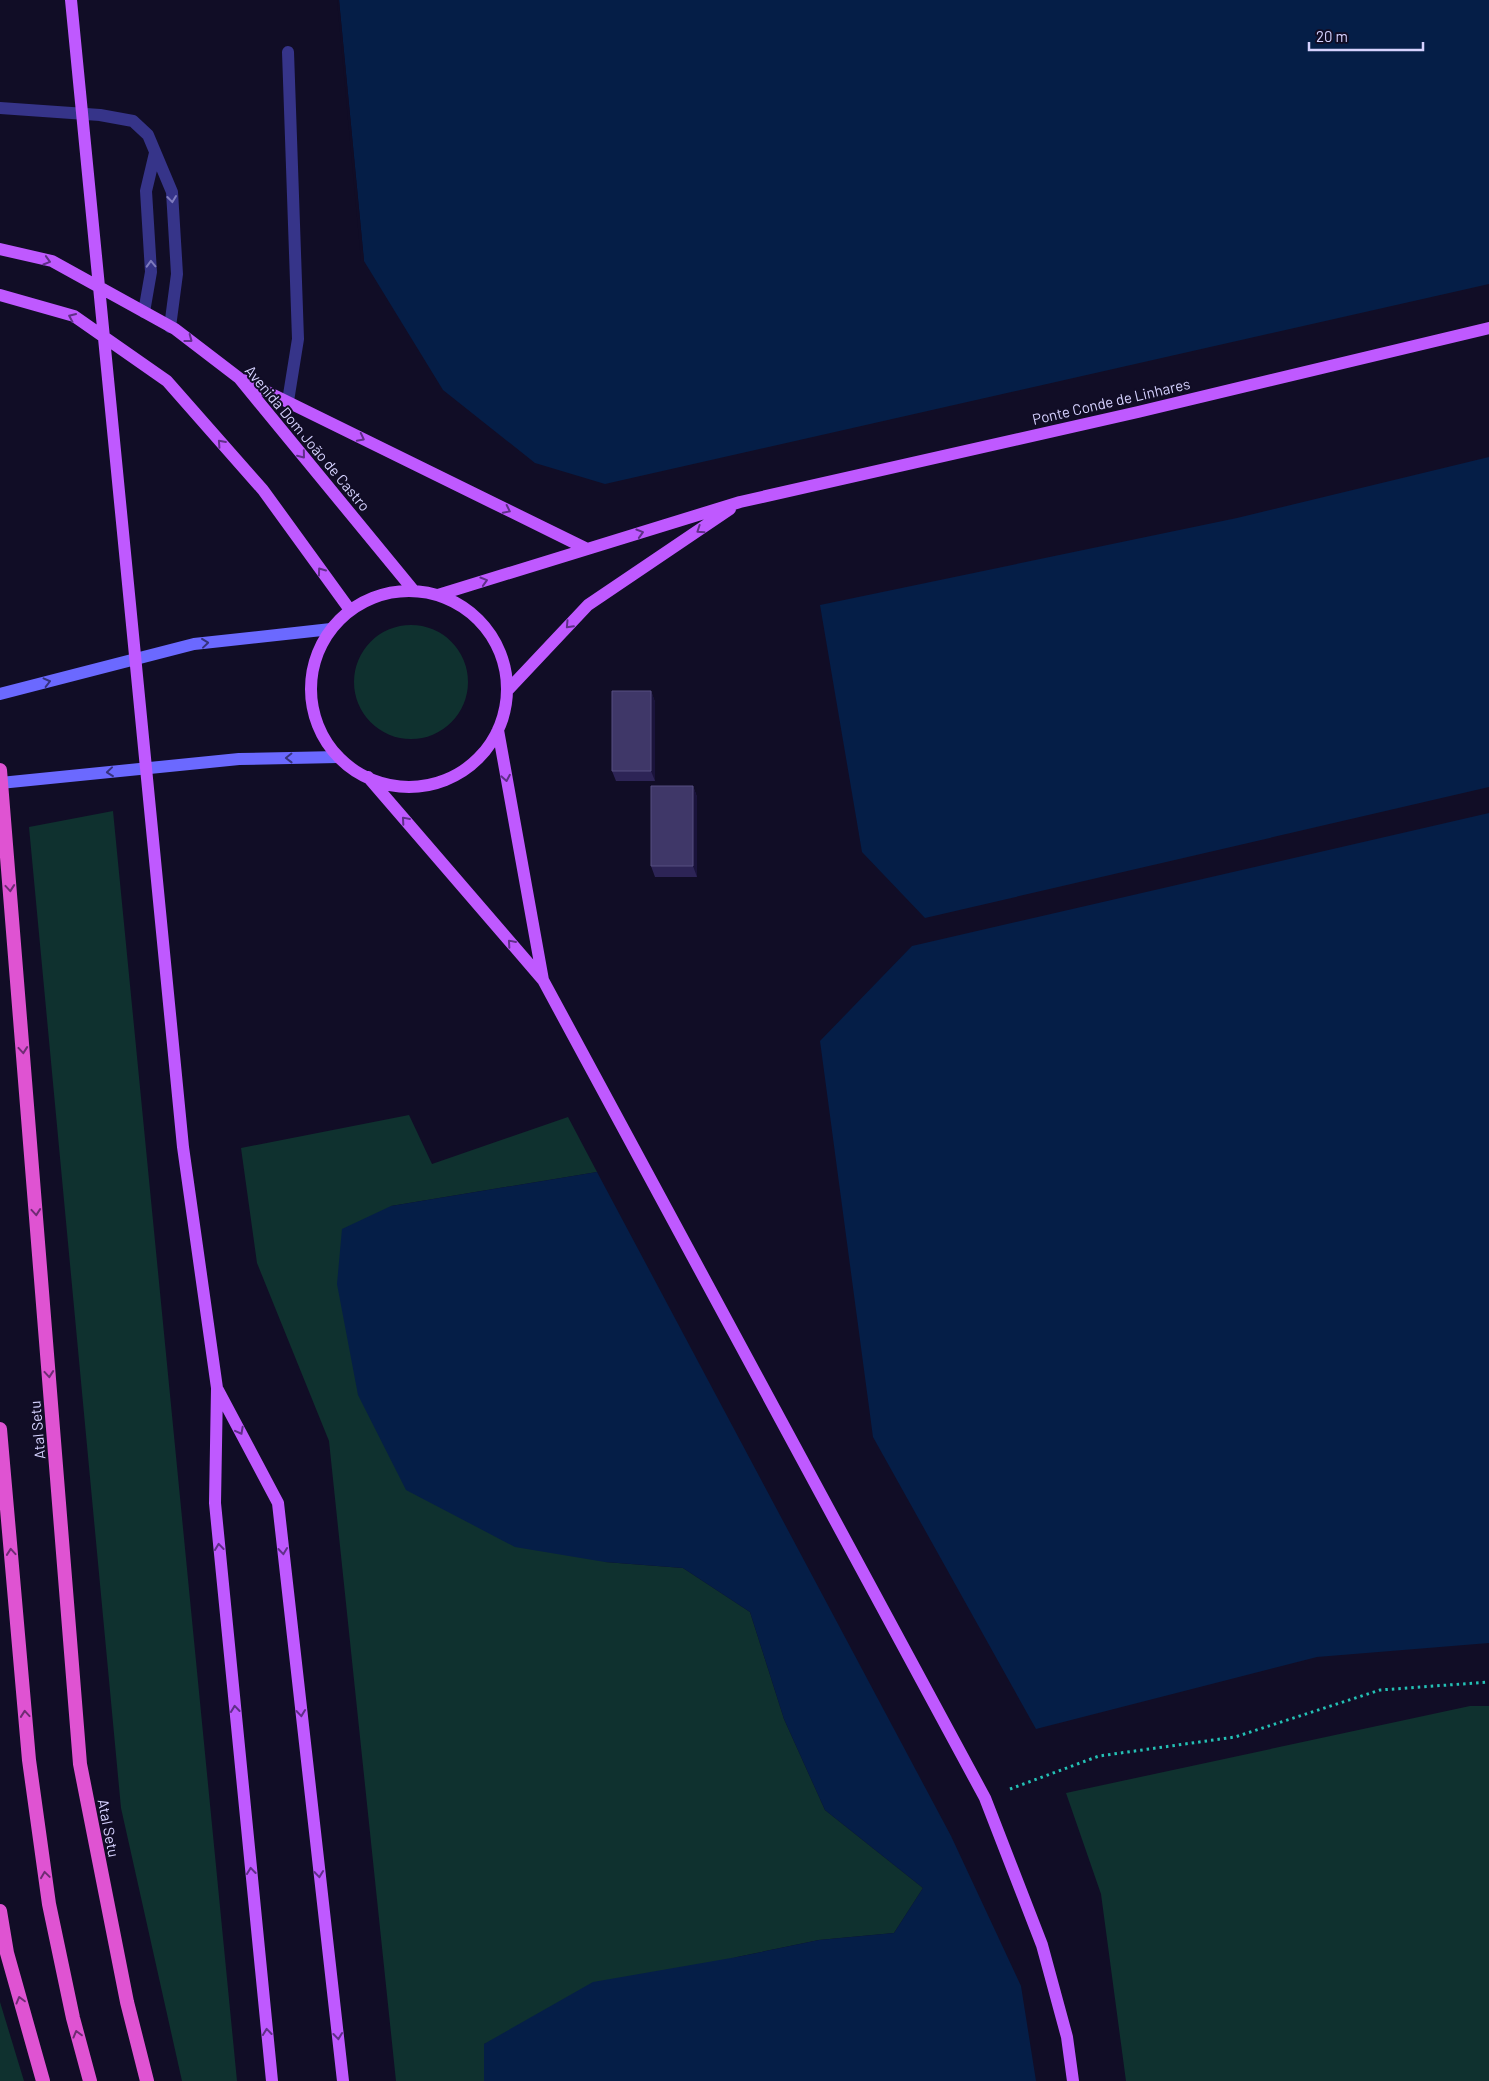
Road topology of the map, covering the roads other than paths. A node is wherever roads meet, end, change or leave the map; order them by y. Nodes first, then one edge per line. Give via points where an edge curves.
1 (71, 0) edge
2 (288, 52) dead end
3 (0, 108) edge
4 (155, 153) junction
5 (0, 249) edge
6 (0, 295) edge
7 (144, 312) junction
8 (170, 327) junction
9 (1489, 328) edge
10 (239, 378) junction
11 (288, 401) junction
12 (740, 502) junction
13 (587, 549) junction
14 (414, 591) junction
15 (438, 595) junction
16 (350, 610) junction
17 (331, 629) junction
18 (507, 692) junction
19 (0, 694) edge
20 (498, 730) junction
21 (338, 757) junction
22 (0, 770) edge
23 (368, 778) junction
24 (0, 783) edge
25 (543, 980) junction
26 (217, 1388) junction
27 (0, 1429) edge
28 (0, 1911) edge
29 (42, 2081) edge
30 (90, 2081) edge
31 (147, 2081) edge
32 (272, 2081) edge
33 (343, 2081) edge
34 (1073, 2081) edge

1 - 26 main road via 183,1147
2 - 11 lane via 298,339
3 - 4 lane via 100,115 133,121 148,135
7 -> 4 lane via 151,272 146,191
4 -> 8 lane via 172,192 177,274
5 -> 7 main road, Avenida Dom João de Castro via 52,261
16 -> 6 main road via 263,490 167,381 74,316
7 - 8 main road, Avenida Dom João de Castro
8 -> 10 main road, Avenida Dom João de Castro
9 - 12 main road, Ponte Conde de Linhares
10 - 11 main road
10 -> 14 main road, Avenida Dom João de Castro
11 -> 13 main road
13 -> 12 main road, Ponte Conde de Linhares
12 -> 18 main road via 588,606
15 -> 13 main road, Ponte Conde de Linhares
14 - 15 main road
14 - 16 main road via 391,592
15 - 18 main road via 461,606 496,642 504,666
16 - 17 main road
19 -> 17 main road via 194,644
17 - 21 main road via 317,654 311,681 312,708 322,734
18 - 20 main road
20 - 23 main road via 484,752 465,769 443,781 418,786 392,785
20 -> 25 main road
21 - 23 main road
21 -> 24 main road via 239,759
22 -> 31 highway, Atal Setu via 80,1764 127,2002
25 -> 23 main road
25 - 34 main road via 985,1798 1042,1945 1067,2037
32 -> 26 main road via 215,1503
26 -> 33 main road via 278,1503
30 -> 27 highway via 49,1904 29,1760
29 -> 28 highway via 7,1953

